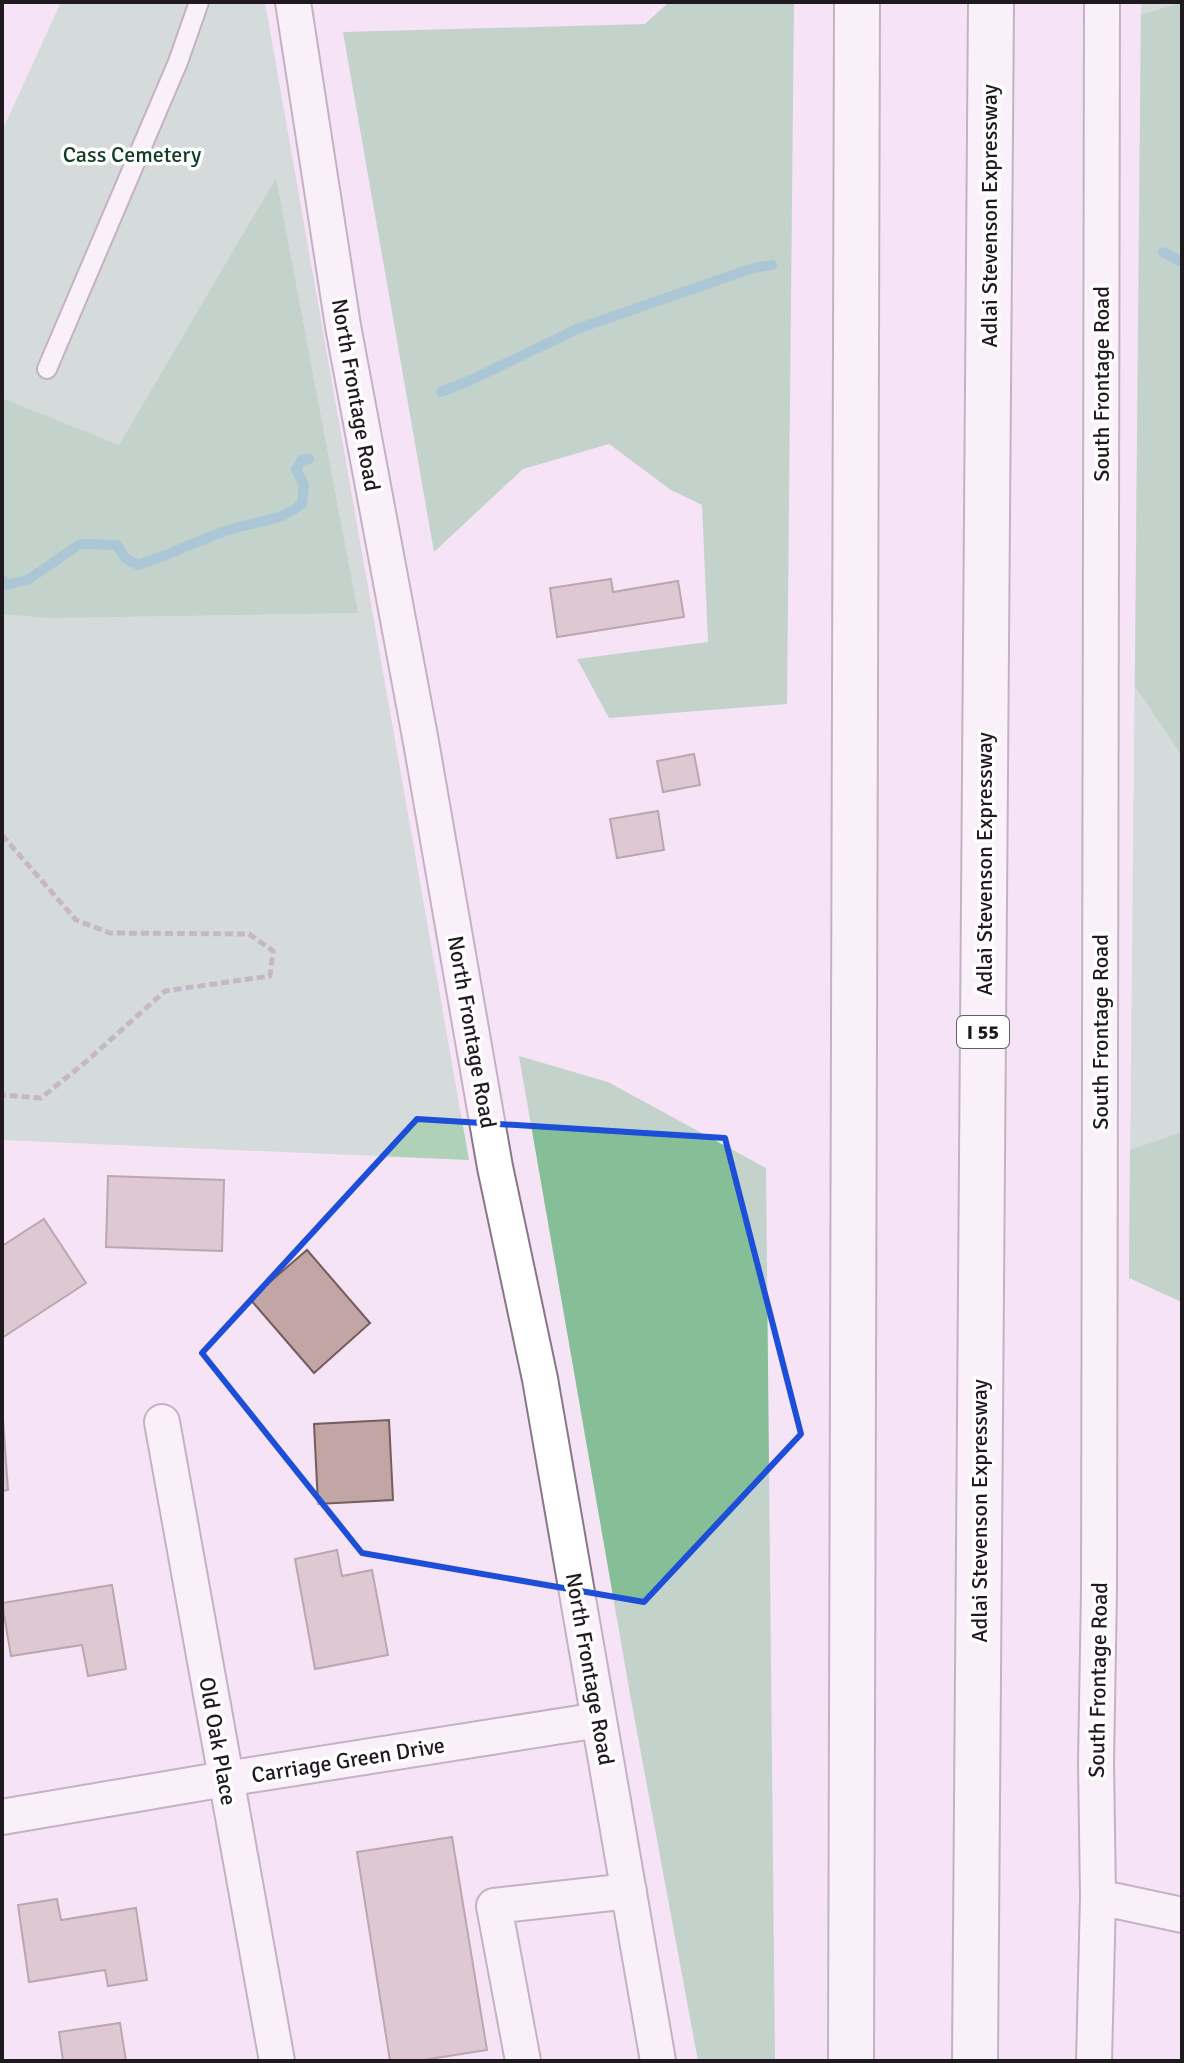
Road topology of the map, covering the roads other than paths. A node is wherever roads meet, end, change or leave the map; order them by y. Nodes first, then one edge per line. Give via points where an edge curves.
1 (199, 2) edge
2 (293, 2) edge
3 (857, 2) edge
4 (991, 2) edge
5 (1102, 2) edge
6 (47, 369) dead end
7 (162, 1422) dead end
8 (599, 1720) junction
9 (225, 1779) junction
10 (2, 1817) edge
11 (629, 1891) junction
12 (1098, 1897) junction
13 (1182, 1915) edge
14 (277, 2061) edge
15 (523, 2061) edge
16 (658, 2061) edge
17 (851, 2061) edge
18 (975, 2061) edge
19 (1094, 2061) edge

1 - 6 lane
2 - 8 street, North Frontage Road via 343,326
3 - 17 highway
4 - 18 highway, Adlai Stevenson Expressway / I 55
5 - 12 street, South Frontage Road
7 - 9 street, Old Oak Place
8 - 9 street, Carriage Green Drive
8 - 11 street, North Frontage Road
9 - 10 street, Carriage Green Drive
9 - 14 street, Old Oak Place
11 - 15 street via 494,1906
11 - 16 street, North Frontage Road
12 - 13 street
12 - 19 street, South Frontage Road

